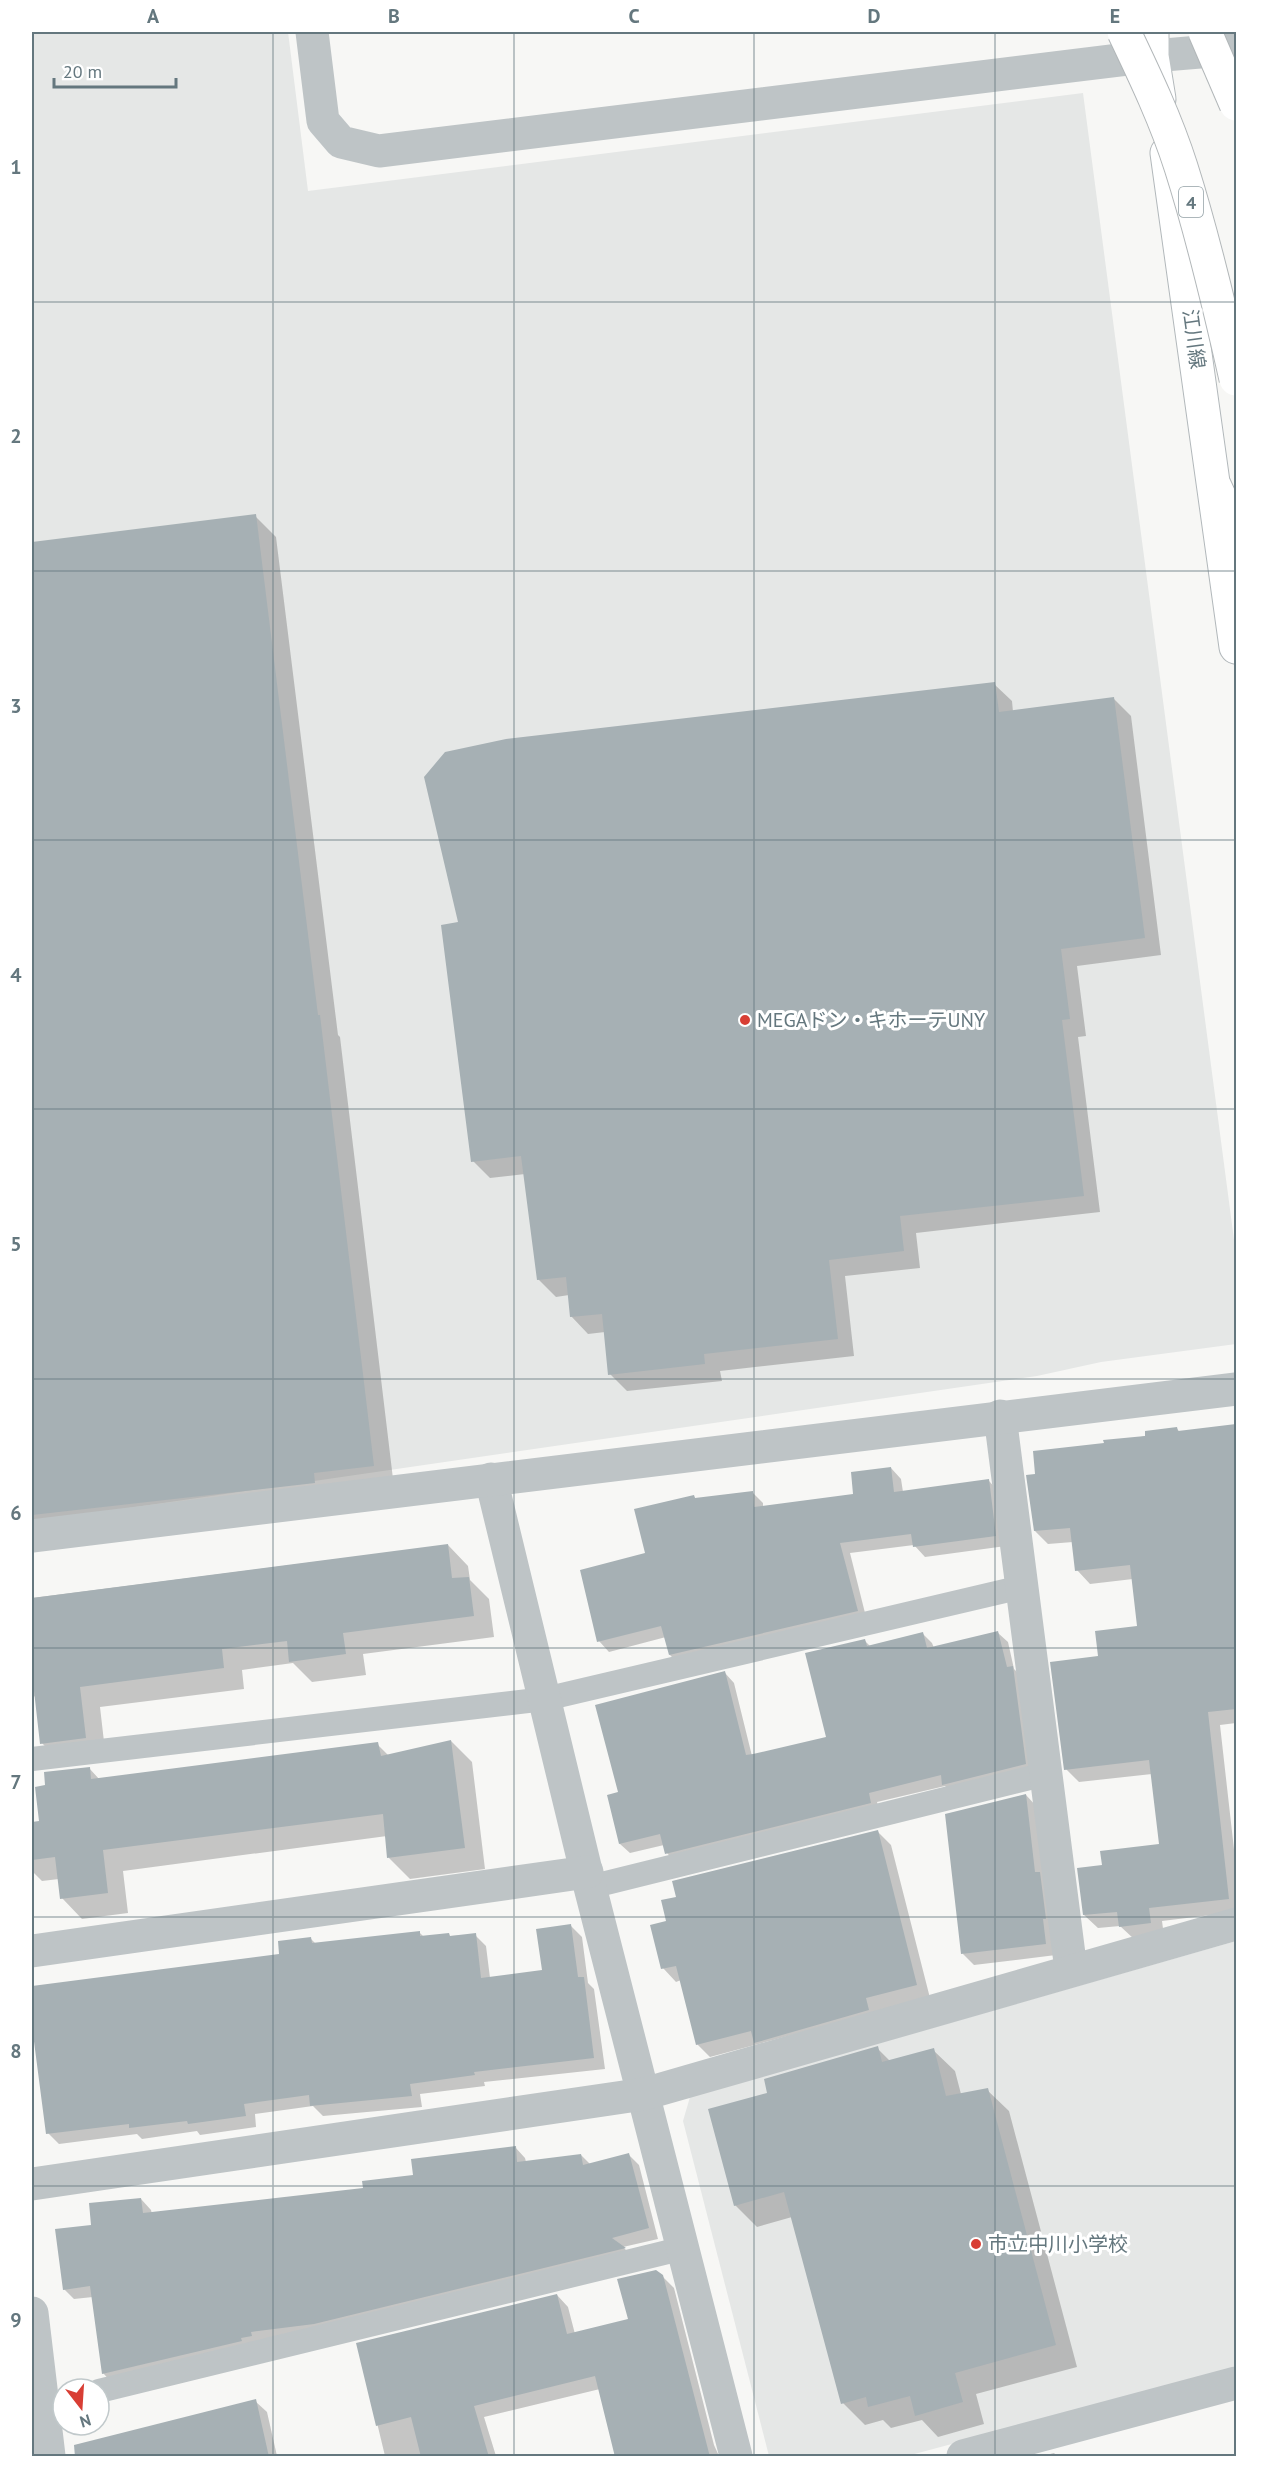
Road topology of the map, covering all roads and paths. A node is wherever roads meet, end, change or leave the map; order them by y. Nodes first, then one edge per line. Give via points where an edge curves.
1 (312, 32) edge
2 (1124, 32) edge
3 (1205, 32) edge
4 (1152, 44) edge
5 (1236, 49) edge
6 (1236, 104) edge
7 (1236, 379) edge
8 (1215, 487) junction
9 (1236, 532) edge
10 (1236, 647) edge
11 (1236, 1389) edge
12 (1000, 1416) junction
13 (491, 1479) junction
14 (32, 1536) edge
15 (1022, 1587) junction
16 (544, 1699) junction
17 (32, 1759) edge
18 (1046, 1774) junction
19 (588, 1880) junction
20 (1236, 1924) edge
21 (32, 1951) edge
22 (1071, 1970) junction
23 (644, 2094) junction
24 (32, 2184) edge
25 (684, 2248) junction
26 (32, 2313) edge
27 (1236, 2383) edge
28 (111, 2388) edge
29 (51, 2394) edge
30 (51, 2412) edge
31 (43, 2450) edge
32 (736, 2457) edge
33 (963, 2457) edge

1 - 4 street via 323,121 341,142 379,152
2 - 7 main road, 4, bridge via 1181,166
3 - 6 main road, bridge
4 - 5 street
4 - 8 main road, 江川線
8 - 9 main road
8 - 10 main road, 江川線
11 - 12 street
12 - 13 street
12 - 15 street
13 - 14 street
13 - 16 street
15 - 16 lane
15 - 18 street
16 - 17 lane
16 - 19 street
18 - 19 lane
18 - 22 street
19 - 21 street
19 - 23 street
20 - 22 street
22 - 23 street
23 - 24 street
23 - 25 street
25 - 28 lane
25 - 32 street
26 - 29 street
27 - 33 street
30 - 31 street

